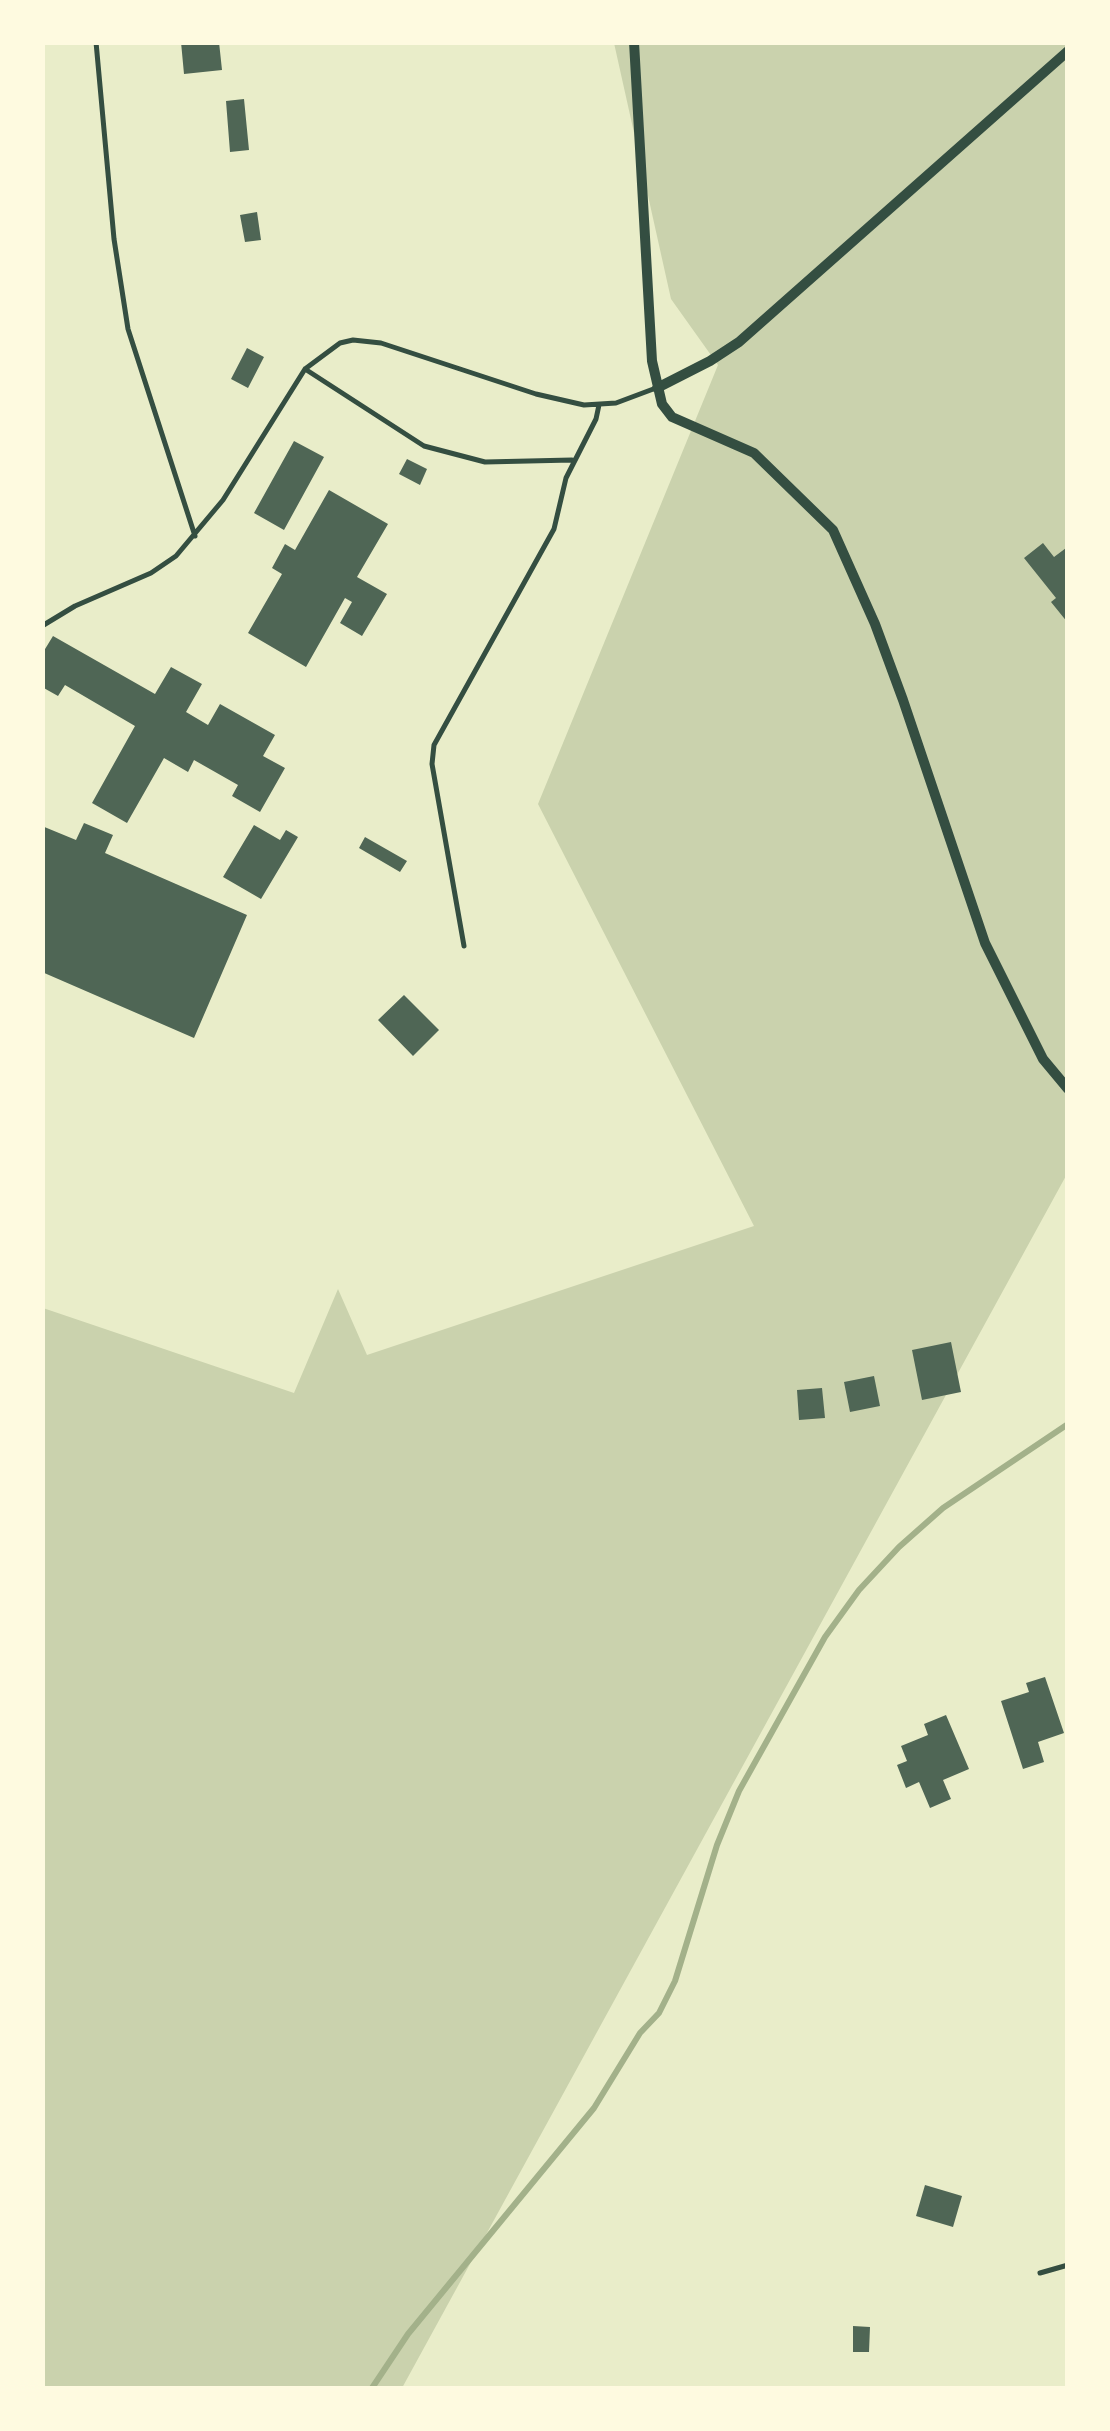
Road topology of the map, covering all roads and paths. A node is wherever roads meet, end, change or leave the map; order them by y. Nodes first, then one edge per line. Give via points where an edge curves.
1 (96, 42) edge
2 (634, 42) edge
3 (1068, 51) edge
4 (305, 370) junction
5 (657, 388) junction
6 (599, 405) junction
7 (574, 460) junction
8 (194, 536) junction
9 (42, 626) edge
10 (464, 946) dead end
11 (1068, 1088) edge
12 (1068, 2266) edge
13 (1040, 2273) dead end

1 - 8 lane via 128,330
2 - 5 street
3 - 5 street via 739,342
4 - 6 lane via 340,344 367,340 536,394
4 - 7 lane via 424,446 485,462
4 - 8 lane
5 - 6 lane
5 - 11 street via 672,417 754,453 833,530 904,700 985,943 1043,1059
6 - 7 lane
7 - 10 lane via 554,529 434,745
8 - 9 lane via 151,572
12 - 13 lane

